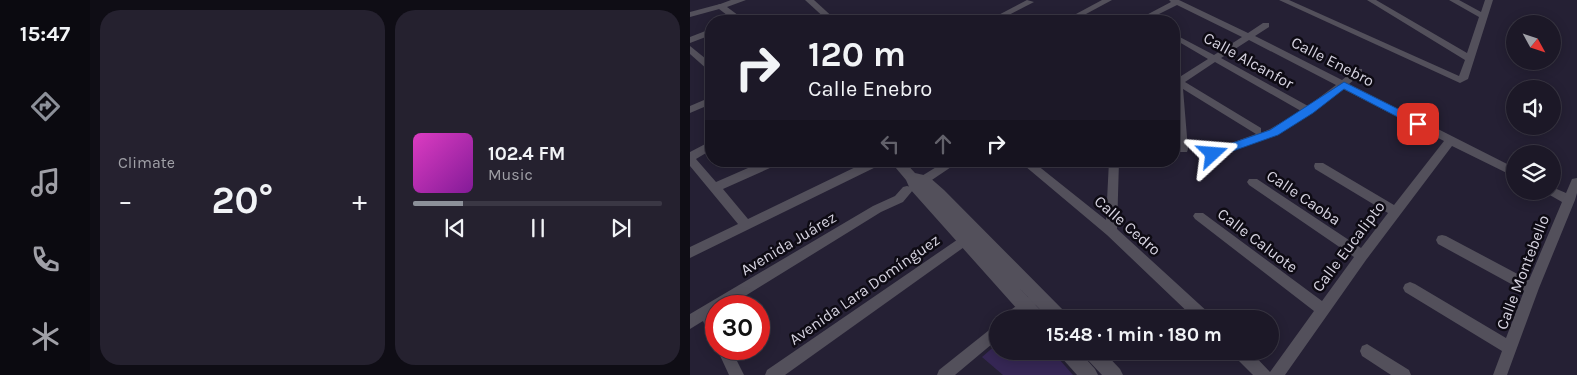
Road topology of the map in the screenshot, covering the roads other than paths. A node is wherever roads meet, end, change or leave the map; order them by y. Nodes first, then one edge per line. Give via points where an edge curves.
1 (741, 0) edge
2 (809, 0) edge
3 (1108, 0) edge
4 (1283, 0) edge
5 (1370, 0) edge
6 (1453, 0) edge
7 (1489, 0) edge
8 (1174, 1) edge
9 (1030, 2) dead end
10 (716, 3) edge
11 (690, 15) edge
12 (731, 15) edge
13 (826, 15) edge
14 (1003, 15) edge
15 (1079, 15) edge
16 (1152, 15) edge
17 (1483, 16) junction
18 (1266, 24) dead end
19 (705, 34) edge
20 (1248, 36) junction
21 (1180, 39) edge
22 (690, 40) edge
23 (690, 49) edge
24 (1214, 58) junction
25 (1470, 59) junction
26 (705, 63) edge
27 (1359, 71) dead end
28 (1180, 79) edge
29 (1180, 83) edge
30 (1344, 85) junction
31 (705, 103) edge
32 (690, 110) edge
33 (1309, 111) junction
34 (1180, 120) edge
35 (1257, 130) dead end
36 (1450, 140) junction
37 (705, 149) edge
38 (1183, 149) dead end
39 (1213, 154) dead end
40 (690, 158) edge
41 (1319, 166) dead end
42 (762, 167) edge
43 (866, 167) edge
44 (901, 167) edge
45 (944, 167) edge
46 (1031, 167) edge
47 (1114, 167) edge
48 (1506, 168) edge
49 (1253, 182) dead end
50 (1576, 182) edge
51 (914, 183) junction
52 (715, 188) junction
53 (1561, 196) edge
54 (1569, 200) junction
55 (1395, 211) junction
56 (1199, 216) dead end
57 (746, 225) junction
58 (1111, 231) junction
59 (970, 236) junction
60 (1442, 240) dead end
61 (690, 254) edge
62 (1362, 256) junction
63 (1410, 288) dead end
64 (1532, 288) junction
65 (735, 295) edge
66 (1031, 301) junction
67 (1322, 309) junction
68 (1020, 310) edge
69 (1034, 310) edge
70 (1046, 310) edge
71 (1195, 310) edge
72 (705, 313) edge
73 (690, 322) edge
74 (989, 338) edge
75 (1511, 349) junction
76 (1367, 351) dead end
77 (730, 360) edge
78 (1075, 360) edge
79 (1100, 360) edge
80 (1248, 360) edge
81 (737, 375) edge
82 (772, 375) edge
83 (944, 375) edge
84 (1088, 375) edge
85 (1114, 375) edge
86 (1264, 375) edge
87 (1276, 375) edge
88 (1404, 375) edge
89 (1500, 375) edge

1 - 10 street
2 - 13 street
3 - 15 street
4 - 25 street via 1455,79 1463,78
5 - 25 street
6 - 17 street
7 - 17 street
8 - 16 street
8 - 20 street, Calle Enebro
9 - 14 street
10 - 11 street
10 - 12 street
17 - 25 street
18 - 20 street
19 - 22 street
20 - 24 street
20 - 30 street, Calle Enebro
21 - 24 street, Calle Alcanfor
23 - 26 street
24 - 28 street
24 - 33 street, Calle Alcanfor
27 - 30 street
29 - 35 street
30 - 33 street
30 - 36 street, Calle Enebro
31 - 32 street
33 - 39 street via 1274,132
34 - 38 street
36 - 48 street, Calle Enebro
36 - 55 street, Calle Eucalipto
37 - 40 street
40 - 52 street
41 - 55 street
42 - 52 street
43 - 57 street
44 - 51 street
45 - 51 street, Avenida Juárez
46 - 58 street, Calle Cedro
47 - 58 street
49 - 62 street, Calle Caoba
50 - 54 street, Calle Montebello
51 - 59 street
51 - 65 street, Avenida Juárez via 899,199
52 - 57 street
53 - 54 street
54 - 64 street, Calle Montebello
55 - 62 street, Calle Eucalipto
56 - 67 street, Calle Caluote
57 - 61 street
58 - 71 street, Calle Cedro
59 - 66 street
59 - 82 street, Avenida Lara Domínguez
60 - 64 street
62 - 67 street, Calle Eucalipto
63 - 75 street
64 - 75 street, Calle Montebello
66 - 68 street
66 - 69 street
66 - 70 street
67 - 87 street, Calle Eucalipto
72 - 73 street, Avenida Juárez
74 - 83 street
75 - 89 street, Calle Montebello
76 - 88 street
77 - 81 street
78 - 84 street
79 - 85 street
80 - 86 street

